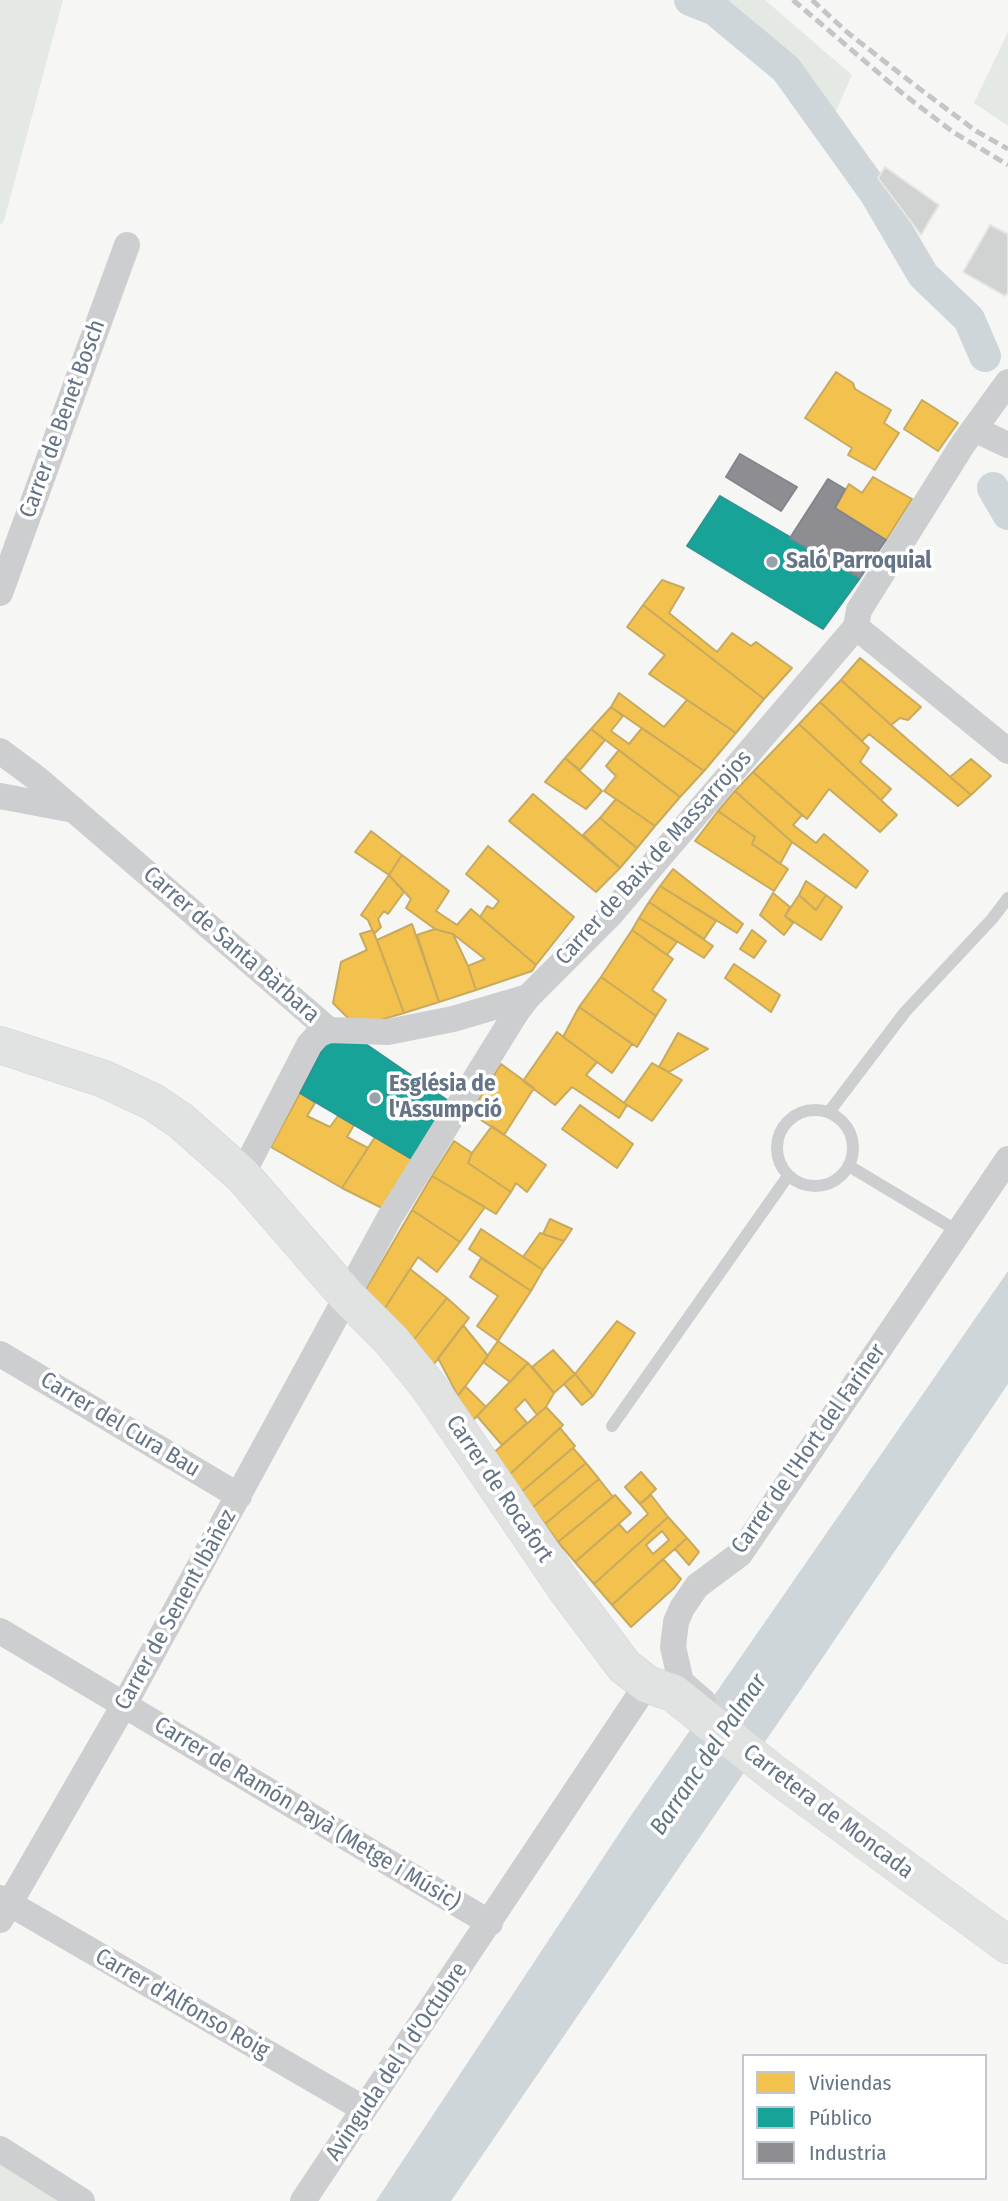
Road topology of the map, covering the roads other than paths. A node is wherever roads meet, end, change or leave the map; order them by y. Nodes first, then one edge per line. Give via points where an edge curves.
1 (127, 245) dead end
2 (1008, 382) edge
3 (974, 429) junction
4 (1008, 445) edge
5 (0, 593) edge
6 (856, 627) junction
7 (0, 751) edge
8 (1008, 751) edge
9 (0, 796) edge
10 (74, 810) junction
11 (1008, 898) edge
12 (528, 997) junction
13 (329, 1030) junction
14 (0, 1045) edge
15 (829, 1112) junction
16 (1008, 1159) edge
17 (849, 1166) junction
18 (242, 1175) junction
19 (788, 1175) junction
20 (959, 1233) junction
21 (347, 1296) junction
22 (0, 1354) edge
23 (612, 1426) dead end
24 (239, 1496) junction
25 (0, 1631) edge
26 (667, 1686) junction
27 (124, 1705) junction
28 (3, 1907) edge
29 (490, 1923) junction
30 (1008, 1945) edge
31 (364, 2109) junction
32 (0, 2149) edge
33 (82, 2201) edge
34 (303, 2201) edge

1 - 5 street, Carrer de Benet Bosch
2 - 3 street, Carrer de Baix de Massarrojos
3 - 4 street
3 - 6 street, Carrer de Baix de Massarrojos via 859,610
6 - 8 street
6 - 12 street, Carrer de Baix de Massarrojos via 610,915
7 - 10 street, Carrer de Santa Bàrbara
9 - 10 street
10 - 13 street, Carrer de Santa Bàrbara
11 - 15 lane via 905,1012
12 - 13 street, Carrer de Santa Bàrbara via 388,1032
12 - 21 street, Carrer de Baix de Massarrojos via 390,1217
13 - 18 street via 309,1045
14 - 18 street, Carrer de Rocafort via 104,1079 153,1102
15 - 17 lane via 849,1129 853,1154
15 - 19 lane via 804,1111 783,1127 777,1152
16 - 20 street, Carrer de l'Hort del Fariner
17 - 19 lane via 843,1176 822,1186 798,1183
17 - 20 lane
18 - 21 street, Carrer de Rocafort
19 - 23 lane
20 - 26 street, Carrer de l'Hort del Fariner via 740,1554 697,1586 682,1608
21 - 24 street, Carrer de Senent Ibàñez
21 - 26 street, Carrer de Rocafort via 429,1387 606,1645 624,1666
22 - 24 street, Carrer del Cura Bau
24 - 27 street, Carrer de Senent Ibàñez
25 - 27 street, Carrer de Ramón Payà (Metge i Músic)
26 - 29 street
26 - 30 street, Carretera de Moncada via 776,1774
27 - 28 street, Carrer de Senent Ibàñez
27 - 29 street, Carrer de Ramón Payà (Metge i Músic)
28 - 31 street, Carrer d'Alfonso Roig
29 - 31 street, Avinguda del 1 d'Octubre
31 - 34 street, Avinguda del 1 d'Octubre
32 - 33 street

